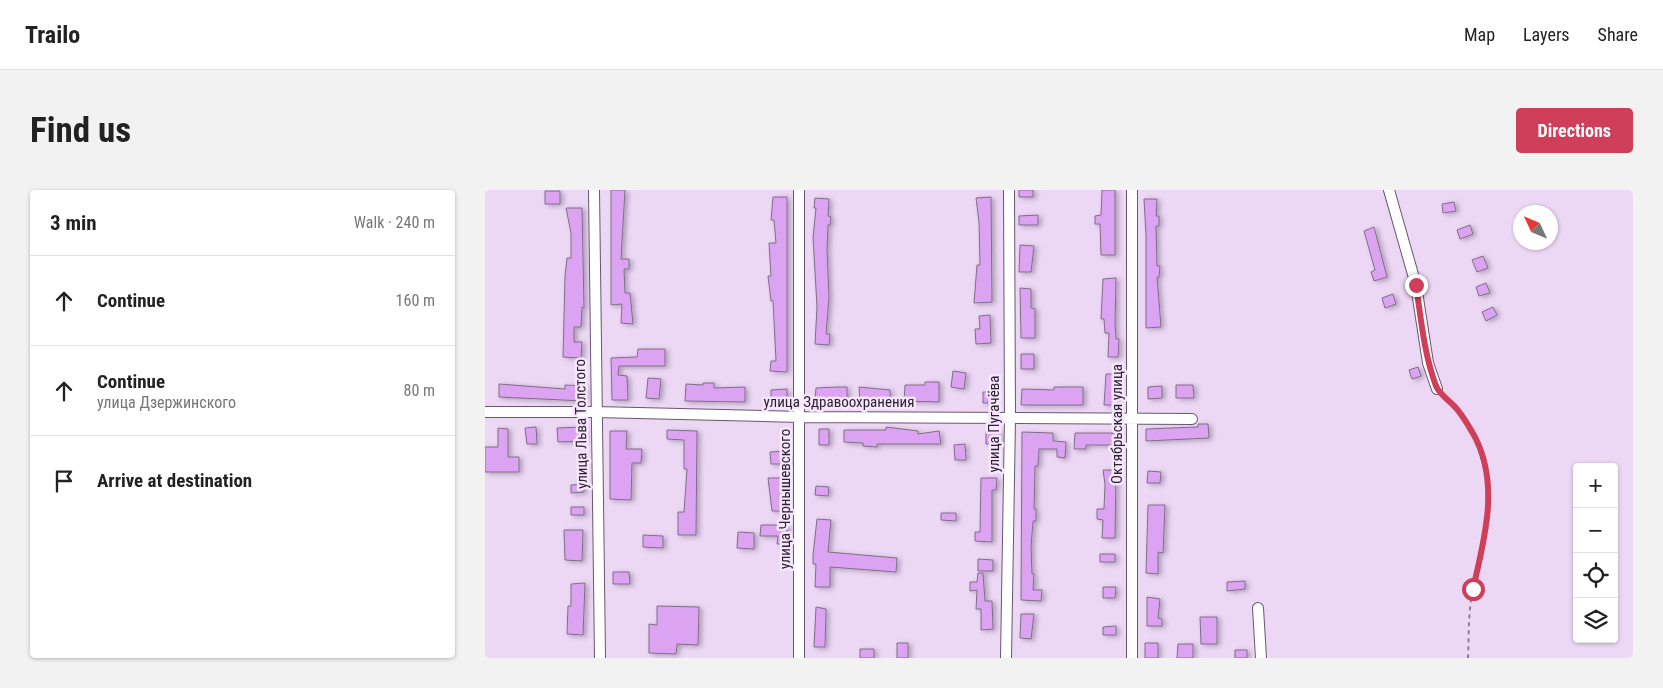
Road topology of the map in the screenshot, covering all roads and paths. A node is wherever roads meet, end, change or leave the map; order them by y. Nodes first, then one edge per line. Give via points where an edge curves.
1 (594, 190) edge
2 (799, 190) edge
3 (1009, 190) edge
4 (1133, 190) edge
5 (1389, 190) edge
6 (1437, 389) joint
7 (485, 412) edge
8 (596, 412) junction
9 (800, 418) junction
10 (1010, 418) junction
11 (1192, 419) dead end
12 (1133, 420) junction
13 (1258, 608) dead end
14 (601, 658) edge
15 (799, 658) edge
16 (1006, 658) edge
17 (1132, 658) edge
18 (1261, 658) edge
19 (1467, 658) edge

1 - 8 street, улица Льва Толстого
2 - 9 street, улица Чернышевского
3 - 10 street, улица Пугачёва
4 - 12 street, Октябрьская улица
5 - 6 street via 1416,285 1428,363
6 - 19 path via 1457,409 1475,437 1489,491 1488,523 1470,611
7 - 8 street, улица Здравоохранения
8 - 9 street, улица Здравоохранения
8 - 14 street, улица Льва Толстого
9 - 10 street, улица Здравоохранения
9 - 15 street, улица Чернышевского
10 - 12 street, улица Здравоохранения
10 - 16 street, улица Пугачёва
11 - 12 street, улица Здравоохранения
12 - 17 street, Октябрьская улица
13 - 18 street

